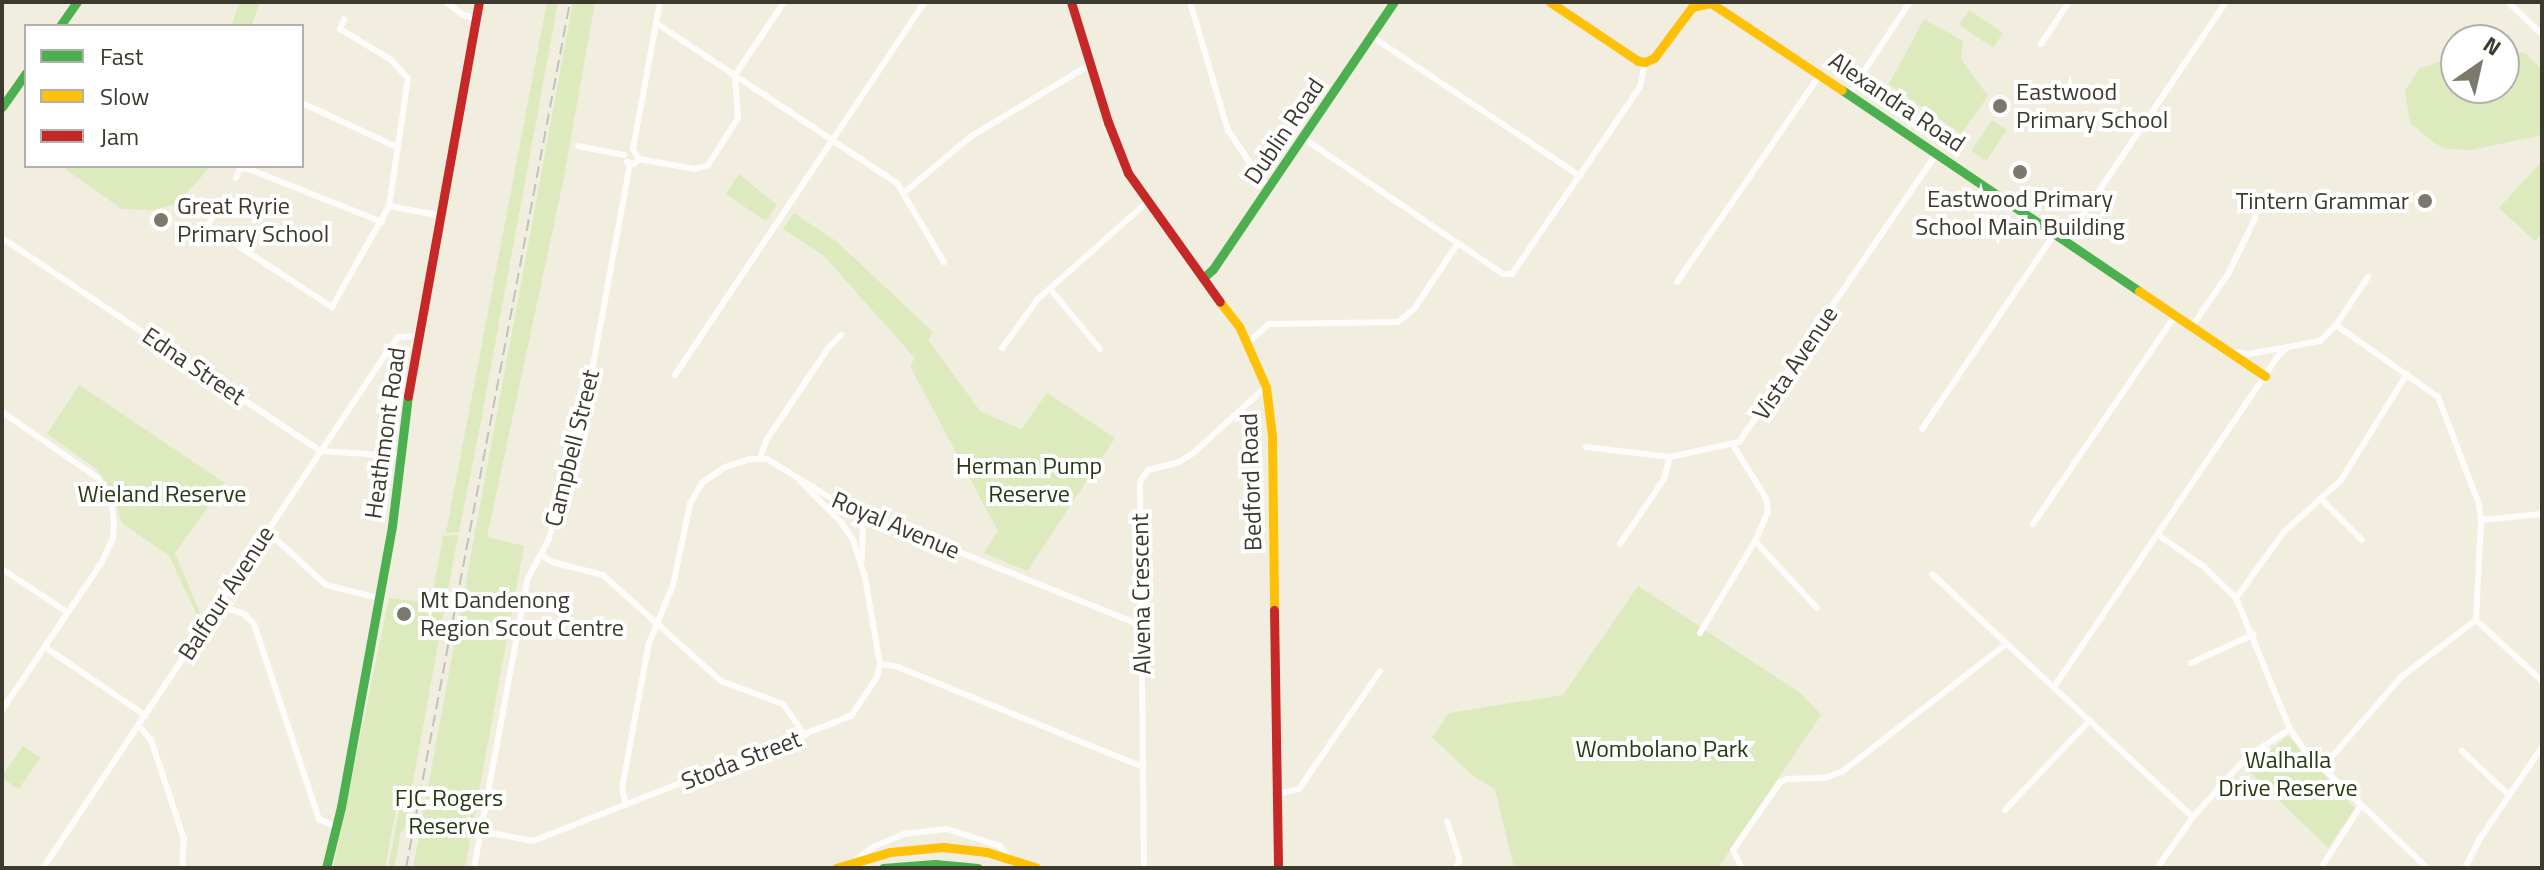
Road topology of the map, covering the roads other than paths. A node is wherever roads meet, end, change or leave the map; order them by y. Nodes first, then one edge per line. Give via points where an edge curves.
1 (77, 2) edge
2 (446, 2) edge
3 (479, 2) edge
4 (660, 2) edge
5 (784, 2) edge
6 (925, 2) edge
7 (1071, 2) edge
8 (1190, 2) edge
9 (1394, 2) edge
10 (1550, 2) edge
11 (1910, 2) edge
12 (2069, 2) edge
13 (2226, 2) edge
14 (2508, 2) edge
15 (2517, 5) edge
16 (476, 18) junction
17 (344, 19) dead end
18 (656, 23) junction
19 (61, 24) edge
20 (2542, 34) edge
21 (1371, 36) junction
22 (2041, 44) dead end
23 (1645, 62) junction
24 (1091, 64) junction
25 (735, 75) junction
26 (1820, 75) junction
27 (24, 76) edge
28 (1849, 94) junction
29 (304, 104) edge
30 (2, 107) edge
31 (1303, 138) junction
32 (832, 141) junction
33 (578, 146) dead end
34 (397, 147) junction
35 (633, 149) junction
36 (1937, 153) junction
37 (624, 155) junction
38 (639, 159) junction
39 (630, 164) junction
40 (1580, 176) junction
41 (236, 178) dead end
42 (1270, 187) junction
43 (905, 192) junction
44 (1146, 203) junction
45 (389, 206) junction
46 (2256, 210) dead end
47 (442, 216) junction
48 (212, 218) dead end
49 (382, 222) junction
50 (2055, 233) junction
51 (2, 238) edge
52 (2066, 240) junction
53 (1458, 243) junction
54 (944, 262) dead end
55 (2368, 277) dead end
56 (1203, 278) junction
57 (1677, 282) dead end
58 (1050, 289) junction
59 (2176, 314) junction
60 (2193, 325) junction
61 (2336, 325) junction
62 (841, 335) dead end
63 (419, 336) junction
64 (1249, 342) junction
65 (1002, 348) dead end
66 (1100, 349) dead end
67 (2286, 349) junction
68 (2231, 351) junction
69 (2407, 374) junction
70 (675, 375) dead end
71 (2265, 376) junction
72 (1266, 387) junction
73 (2, 412) edge
74 (1922, 429) dead end
75 (1733, 445) junction
76 (1586, 447) dead end
77 (320, 451) junction
78 (399, 456) junction
79 (1670, 457) junction
80 (760, 458) junction
81 (800, 479) junction
82 (2321, 499) junction
83 (863, 514) junction
84 (2542, 514) edge
85 (2481, 520) junction
86 (2033, 524) dead end
87 (266, 530) junction
88 (2158, 535) junction
89 (2362, 540) dead end
90 (1755, 541) junction
91 (1620, 544) dead end
92 (541, 555) junction
93 (862, 566) junction
94 (2, 569) edge
95 (1932, 574) dead end
96 (379, 598) junction
97 (2236, 598) junction
98 (218, 605) junction
99 (1817, 608) dead end
100 (67, 612) junction
101 (2476, 620) junction
102 (657, 623) junction
103 (1141, 625) junction
104 (1700, 633) dead end
105 (2254, 634) junction
106 (2006, 644) junction
107 (45, 647) junction
108 (2191, 663) dead end
109 (880, 664) junction
110 (1380, 671) dead end
111 (2542, 681) edge
112 (2054, 687) junction
113 (2, 710) edge
114 (146, 716) junction
115 (2090, 720) junction
116 (139, 726) junction
117 (2290, 729) junction
118 (805, 735) junction
119 (2542, 747) edge
120 (2462, 751) dead end
121 (1143, 767) junction
122 (2322, 768) junction
123 (1277, 794) junction
124 (2509, 795) junction
125 (626, 805) junction
126 (2360, 807) junction
127 (2005, 810) dead end
128 (2193, 817) junction
129 (1447, 821) dead end
130 (336, 827) junction
131 (481, 831) junction
132 (1009, 858) junction
133 (854, 862) junction
134 (43, 868) edge
135 (182, 868) edge
136 (326, 868) edge
137 (474, 868) edge
138 (836, 868) edge
139 (883, 868) edge
140 (978, 868) edge
141 (1037, 868) edge
142 (1144, 868) edge
143 (1278, 868) edge
144 (1457, 868) edge
145 (1742, 868) edge
146 (2157, 868) edge
147 (2321, 868) edge
148 (2427, 868) edge
149 (2465, 868) edge

1 - 19 street
2 - 16 street
3 - 16 street, Heathmont Road
4 - 18 street
5 - 25 street
6 - 32 street
7 - 24 street, Bedford Road
8 - 42 street via 1228,130
9 - 21 street, Dublin Road
10 - 23 street
11 - 28 street
12 - 22 street
13 - 52 street
14 - 15 street
15 - 20 street
16 - 47 street, Heathmont Road
17 - 34 street via 340,29 390,59 408,78
18 - 25 street
18 - 35 street
21 - 31 street, Dublin Road
21 - 40 street
23 - 26 street, Alexandra Road via 1654,58 1692,7 1711,3
23 - 40 street via 1640,87
24 - 43 street via 970,137
24 - 44 street, Bedford Road via 1128,173
25 - 32 street
25 - 38 street via 738,118 708,165 695,169
26 - 28 street, Alexandra Road
26 - 57 street
27 - 30 street
28 - 36 street, Alexandra Road
29 - 34 street
31 - 42 street, Dublin Road
31 - 53 street
32 - 43 street
32 - 70 street
33 - 37 street
34 - 45 street
35 - 37 street
35 - 38 street
36 - 50 street, Alexandra Road
36 - 75 street, Vista Avenue via 1744,438
37 - 39 street
38 - 39 street
39 - 92 street, Campbell Street via 587,398
40 - 53 street via 1512,274 1503,274
41 - 49 street via 240,168 254,171
42 - 56 street, Dublin Road
43 - 54 street
44 - 56 street, Bedford Road
44 - 58 street
45 - 47 street
45 - 49 street
46 - 60 street via 2228,274
47 - 63 street, Heathmont Road
48 - 49 street via 206,230 332,307
50 - 52 street, Alexandra Road
50 - 74 street
51 - 77 street, Edna Street
52 - 59 street, Alexandra Road
53 - 64 street via 1414,309 1398,322 1269,324
55 - 61 street
56 - 64 street, Bedford Road
58 - 65 street
58 - 66 street
59 - 60 street, Alexandra Road
59 - 86 street
60 - 68 street, Alexandra Road
61 - 67 street via 2320,341
61 - 69 street
62 - 80 street via 767,439
63 - 77 street, Balfour Avenue via 398,337
63 - 78 street, Heathmont Road
64 - 72 street, Bedford Road
67 - 68 street
67 - 71 street
68 - 71 street, Alexandra Road
69 - 82 street via 2341,480
69 - 85 street via 2432,390 2442,405
71 - 88 street
72 - 103 street, Alvena Crescent via 1192,454 1141,476
72 - 123 street, Bedford Road via 1272,436
73 - 100 street via 98,478 111,499 113,538
75 - 79 street
75 - 90 street via 1768,505
76 - 79 street
77 - 78 street
77 - 87 street, Balfour Avenue
78 - 96 street, Heathmont Road
79 - 91 street via 1664,479
80 - 81 street, Royal Avenue
80 - 102 street via 718,471 696,491 673,585
81 - 83 street, Royal Avenue
81 - 93 street via 841,522
82 - 89 street
82 - 97 street via 2283,533
83 - 93 street
83 - 103 street, Royal Avenue
84 - 85 street
85 - 101 street
87 - 96 street via 326,585
87 - 98 street, Balfour Avenue
88 - 97 street via 2203,566
88 - 112 street
90 - 99 street
90 - 104 street
92 - 102 street via 603,575
92 - 131 street, Campbell Street via 528,578
93 - 109 street
94 - 100 street
95 - 106 street
96 - 130 street, Heathmont Road
97 - 105 street
98 - 114 street, Balfour Avenue
98 - 130 street via 244,614 254,624 319,819
100 - 107 street
101 - 111 street
101 - 122 street via 2401,677
102 - 118 street via 721,681 783,704
102 - 125 street via 622,788
103 - 121 street, Alvena Crescent
105 - 108 street
105 - 117 street
106 - 112 street
106 - 145 street via 1843,771 1780,782 1733,850
107 - 113 street
107 - 114 street
109 - 118 street, Stoda Street via 851,716
109 - 121 street
110 - 123 street via 1299,789
112 - 115 street
114 - 116 street, Balfour Avenue
115 - 127 street
115 - 128 street
116 - 134 street, Balfour Avenue
116 - 135 street via 151,740 184,839
117 - 122 street
117 - 128 street via 2248,756
118 - 125 street, Stoda Street
119 - 124 street
120 - 124 street
121 - 142 street, Alvena Crescent
122 - 126 street
123 - 143 street, Bedford Road
124 - 149 street
125 - 131 street, Stoda Street via 533,841
126 - 147 street
126 - 148 street
128 - 146 street
129 - 144 street
130 - 136 street, Heathmont Road
131 - 137 street, Campbell Street
132 - 133 street via 924,847
132 - 133 street via 1000,846 947,829 904,834
132 - 141 street
133 - 138 street
139 - 140 street

